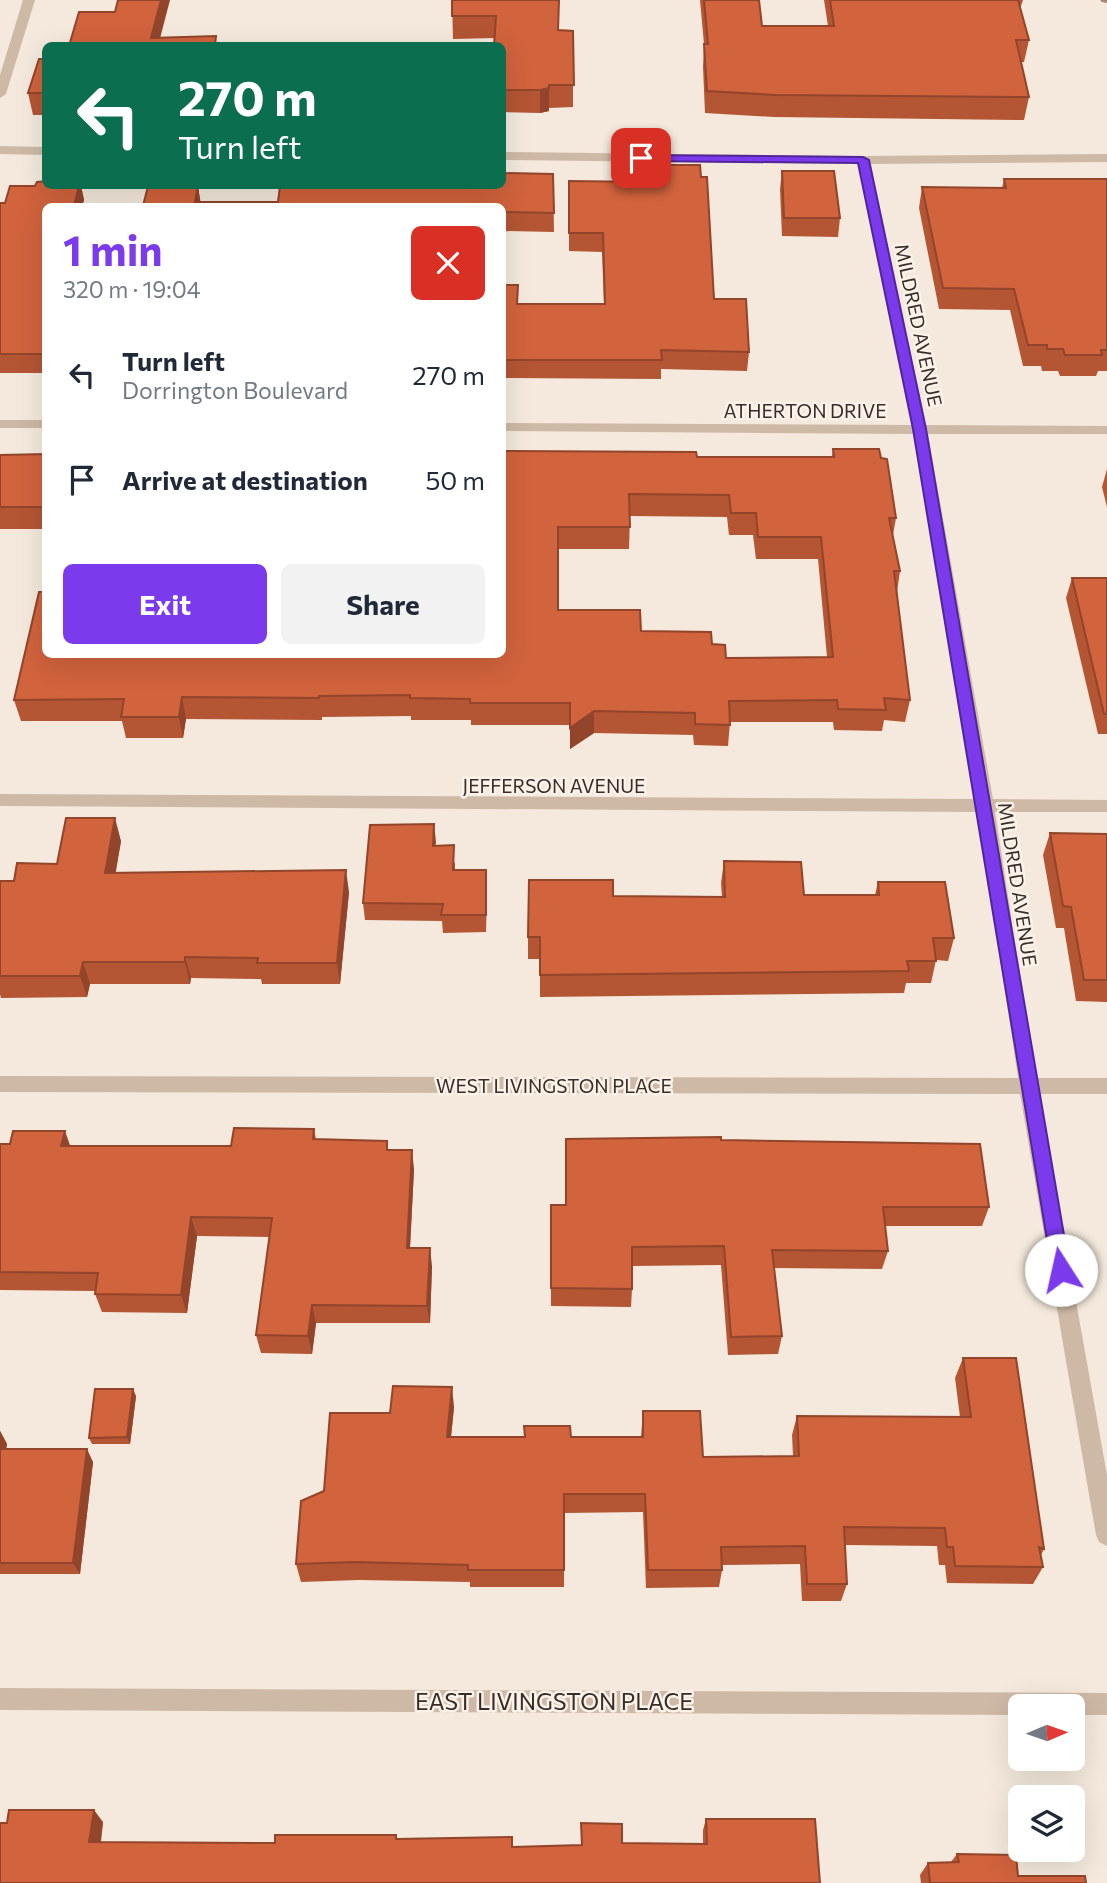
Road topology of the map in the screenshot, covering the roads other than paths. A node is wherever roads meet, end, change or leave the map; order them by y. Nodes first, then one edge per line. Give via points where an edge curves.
1 (29, 0) edge
2 (0, 94) edge
3 (0, 150) edge
4 (42, 151) edge
5 (506, 156) edge
6 (1107, 158) edge
7 (863, 160) junction
8 (0, 424) edge
9 (42, 424) edge
10 (506, 427) edge
11 (920, 429) junction
12 (1107, 430) edge
13 (0, 800) edge
14 (1107, 806) edge
15 (986, 808) junction
16 (0, 1084) edge
17 (1028, 1086) junction
18 (1107, 1086) edge
19 (1107, 1535) edge
20 (0, 1699) edge
21 (1107, 1704) edge

1 - 2 street
3 - 4 street
5 - 7 street
6 - 7 street
7 - 11 street, MILDRED AVENUE
8 - 9 street
10 - 11 street, ATHERTON DRIVE
11 - 12 street, ATHERTON DRIVE
11 - 15 street, MILDRED AVENUE
13 - 15 street, JEFFERSON AVENUE
14 - 15 street, JEFFERSON AVENUE
15 - 17 street, MILDRED AVENUE
16 - 17 street, WEST LIVINGSTON PLACE
17 - 18 street, WEST LIVINGSTON PLACE
17 - 19 street, MILDRED AVENUE
20 - 21 street, EAST LIVINGSTON PLACE

